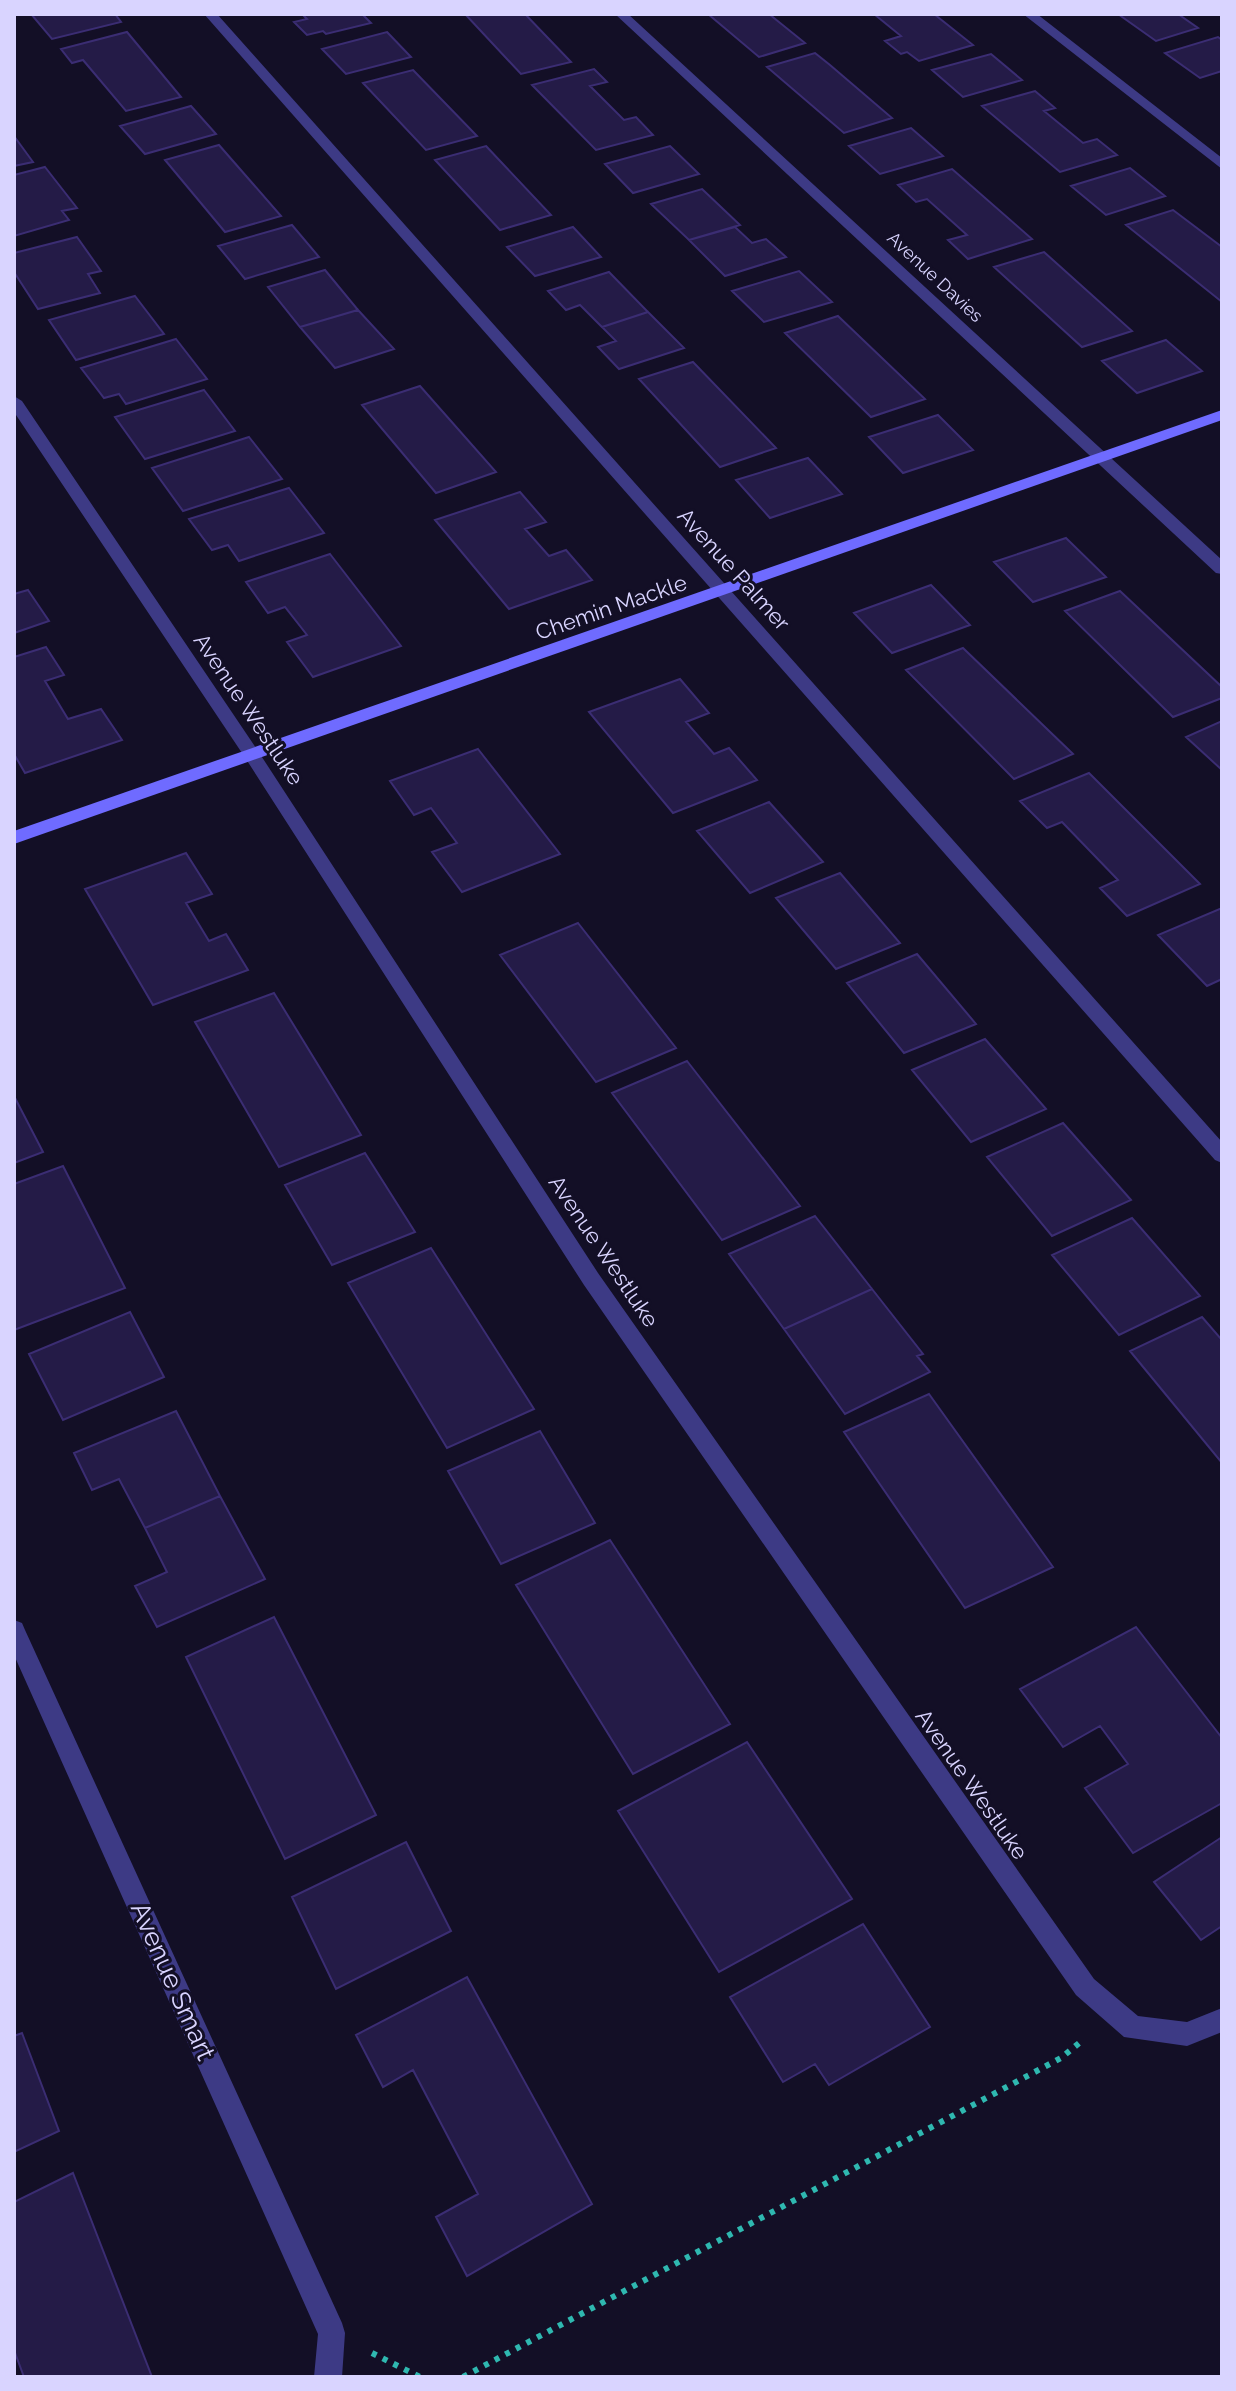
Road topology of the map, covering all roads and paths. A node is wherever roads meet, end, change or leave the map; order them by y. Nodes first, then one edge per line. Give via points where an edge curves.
1 (210, 14) edge
2 (621, 14) edge
3 (1029, 14) edge
4 (1222, 165) edge
5 (14, 401) edge
6 (1222, 415) edge
7 (1099, 457) junction
8 (1222, 569) edge
9 (723, 591) junction
10 (252, 755) junction
11 (14, 838) edge
12 (1222, 1155) edge
13 (14, 1630) edge
14 (1116, 2013) junction
15 (1222, 2020) edge
16 (328, 2377) edge
17 (463, 2377) edge

1 - 9 street, Avenue Palmer
2 - 7 street, Avenue Davies
3 - 4 street
5 - 10 street, Avenue Westluke
6 - 7 street, Chemin Mackle
7 - 8 street, Avenue Davies
7 - 9 street, Chemin Mackle
9 - 10 street, Chemin Mackle
9 - 12 street, Avenue Palmer
10 - 11 street, Chemin Mackle
10 - 14 street, Avenue Westluke via 591,1279 1085,1987
13 - 16 street, Avenue Smart via 332,2333
14 - 15 street, Avenue Westluke via 1133,2028 1187,2034
14 - 17 path via 1061,2058

